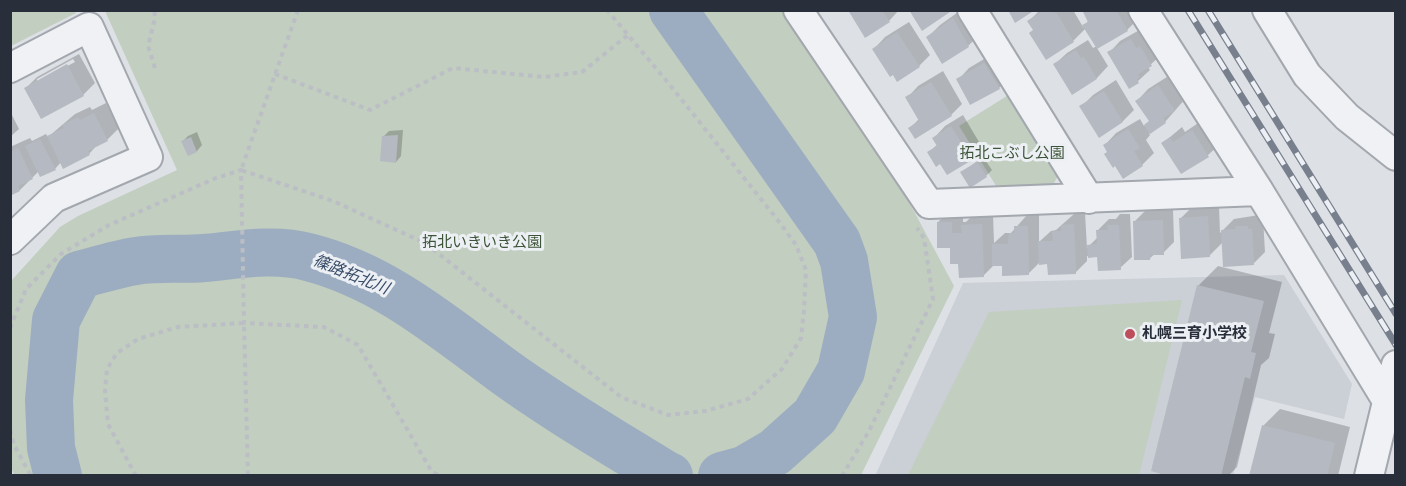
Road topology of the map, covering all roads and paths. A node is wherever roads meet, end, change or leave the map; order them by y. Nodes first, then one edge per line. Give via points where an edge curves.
1 (155, 10) edge
2 (298, 10) edge
3 (607, 10) edge
4 (798, 10) edge
5 (972, 10) edge
6 (1143, 10) edge
7 (1267, 10) edge
8 (628, 35) junction
9 (10, 68) edge
10 (155, 68) dead end
11 (275, 74) junction
12 (1395, 156) edge
13 (241, 170) junction
14 (1259, 191) junction
15 (1089, 199) junction
16 (910, 218) dead end
17 (10, 240) edge
18 (244, 322) junction
19 (10, 328) edge
20 (1395, 365) edge
21 (1387, 401) junction
22 (10, 430) edge
23 (31, 476) edge
24 (136, 476) edge
25 (248, 476) edge
26 (442, 476) edge
27 (842, 476) edge
28 (1369, 476) edge

1 - 10 path via 148,46
2 - 11 path
3 - 8 path
4 - 15 street via 929,204
5 - 15 street
6 - 14 street
7 - 12 street via 1307,75 1347,117
8 - 11 path via 582,72 544,76 453,68 370,110
8 - 13 path via 780,223 796,245 806,270 801,338 782,369 748,399 705,411 668,415 621,397 425,243 333,201
9 - 17 street via 89,27 148,157 54,198
11 - 13 path
13 - 18 path
13 - 19 path via 109,225 62,254 26,289
14 - 15 street
14 - 21 street
16 - 27 path via 924,238 933,299 869,431
18 - 24 path via 178,327 138,339 117,352 107,369 108,424
18 - 25 path
18 - 26 path via 324,327 358,345 432,472
20 - 21 street
21 - 28 street
22 - 23 path

